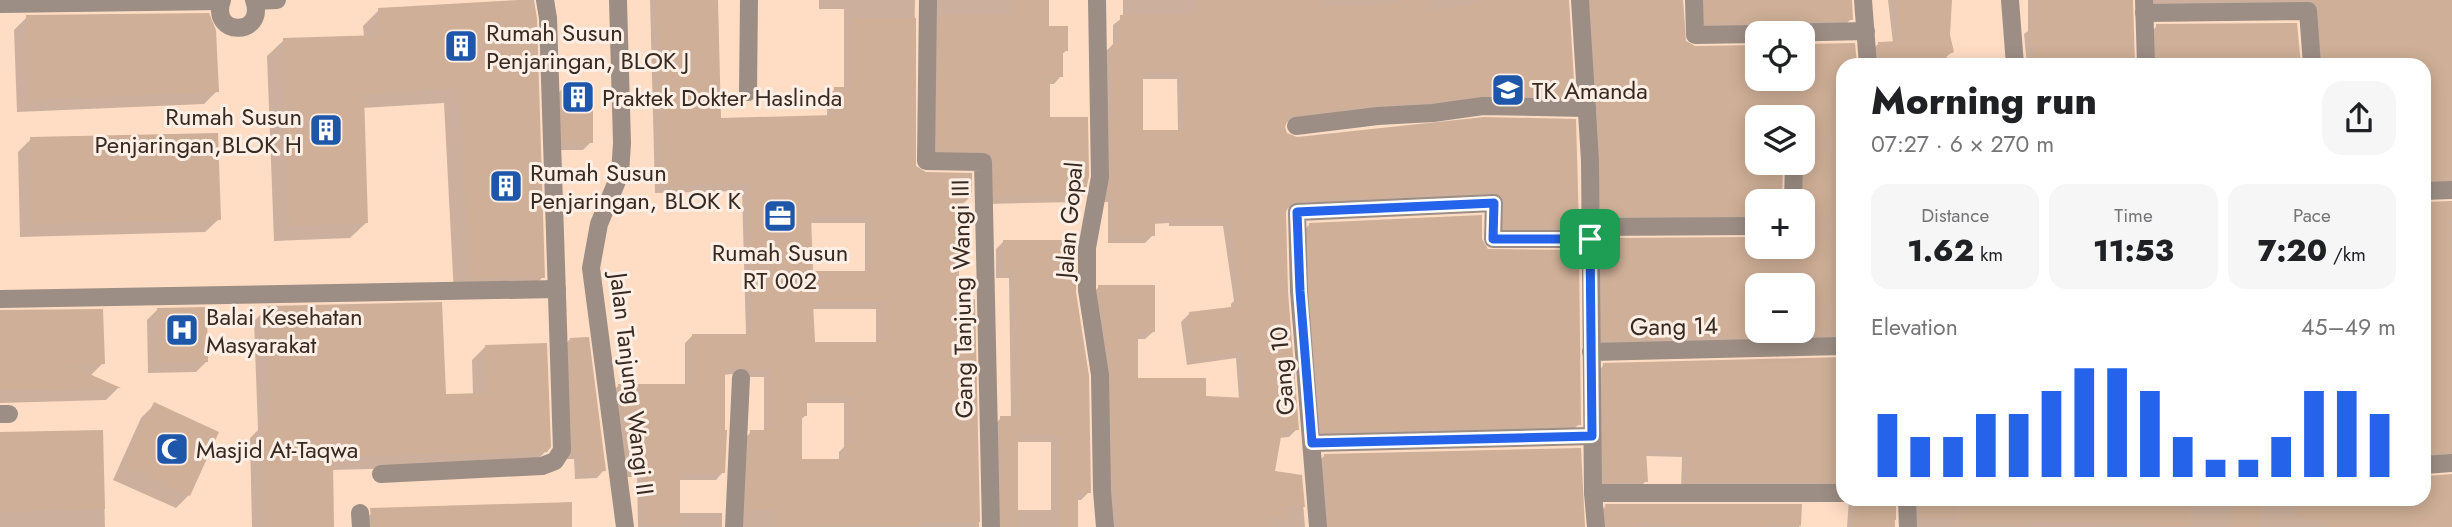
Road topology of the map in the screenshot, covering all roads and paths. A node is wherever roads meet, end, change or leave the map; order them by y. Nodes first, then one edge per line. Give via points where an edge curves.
1 (277, 0) edge
2 (545, 0) edge
3 (618, 0) edge
4 (749, 0) edge
5 (928, 0) edge
6 (1097, 0) edge
7 (1580, 0) edge
8 (1694, 0) edge
9 (1863, 0) edge
10 (2010, 0) edge
11 (222, 1) edge
12 (254, 1) edge
13 (0, 4) edge
14 (2144, 6) edge
15 (1866, 32) junction
16 (1815, 33) edge
17 (1745, 34) edge
18 (1868, 58) edge
19 (2014, 58) edge
20 (2146, 58) edge
21 (2311, 58) edge
22 (748, 92) dead end
23 (1587, 108) junction
24 (1296, 126) dead end
25 (2452, 190) edge
26 (2431, 191) edge
27 (1745, 227) edge
28 (1590, 233) junction
29 (557, 289) junction
30 (0, 299) edge
31 (1836, 346) edge
32 (1591, 352) junction
33 (741, 377) dead end
34 (1592, 436) junction
35 (1312, 443) junction
36 (2452, 463) edge
37 (2431, 464) edge
38 (381, 474) dead end
39 (1592, 493) junction
40 (1836, 493) edge
41 (1907, 506) edge
42 (625, 527) edge
43 (734, 527) edge
44 (991, 527) edge
45 (1105, 527) edge
46 (1318, 527) edge
47 (1596, 527) edge
48 (1908, 527) edge

1 - 12 street
2 - 29 street
3 - 42 street, Jalan Tanjung Wangi II via 620,174 599,224 591,268
4 - 22 street
5 - 44 street, Gang Tanjung Wangi III via 926,161 983,162
6 - 45 street, Jalan Gopal via 1100,177 1087,248 1087,290 1100,375
7 - 23 street
8 - 17 street via 1695,35
9 - 15 street
10 - 19 street
11 - 12 street via 221,18 243,28 255,17
11 - 13 street
14 - 20 street
14 - 21 street via 2308,11
15 - 16 street
15 - 18 street
23 - 24 street via 1483,106
23 - 28 street
25 - 26 street
27 - 28 street
28 - 32 street
28 - 35 street, Gang 10 via 1493,239 1494,203 1297,212
29 - 30 street
29 - 38 street via 562,450 555,461 541,466
31 - 32 street, Gang 14
32 - 34 street
33 - 43 street
34 - 35 street
34 - 39 street
35 - 46 street, Gang 10
36 - 37 street
39 - 40 street
39 - 47 street
41 - 48 street

